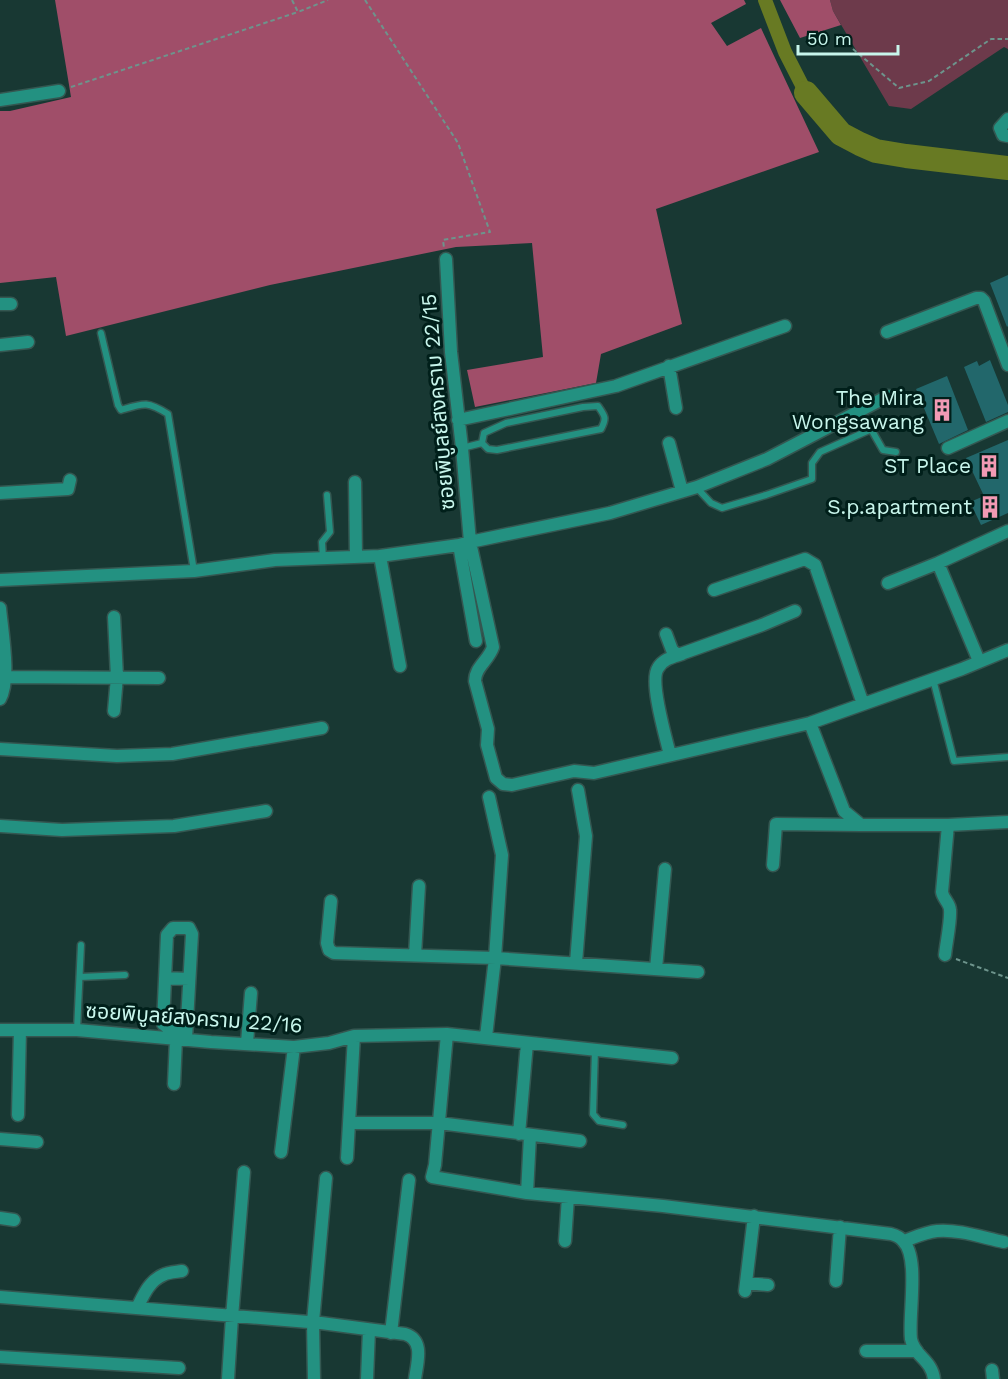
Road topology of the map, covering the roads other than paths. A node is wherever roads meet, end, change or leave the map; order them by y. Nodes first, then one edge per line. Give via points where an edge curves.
1 (59, 91) road end
2 (0, 100) edge
3 (1008, 119) edge
4 (1008, 136) edge
5 (446, 259) road end
6 (785, 326) dead end
7 (887, 332) dead end
8 (101, 333) dead end
9 (28, 342) dead end
10 (0, 345) edge
11 (1008, 365) edge
12 (669, 366) junction
13 (888, 396) dead end
14 (676, 408) dead end
15 (458, 420) junction
16 (1008, 421) edge
17 (482, 443) junction
18 (669, 443) dead end
19 (462, 448) junction
20 (948, 448) dead end
21 (896, 452) dead end
22 (70, 480) dead end
23 (355, 482) dead end
24 (697, 487) junction
25 (682, 491) junction
26 (0, 494) edge
27 (327, 495) dead end
28 (1008, 531) edge
29 (464, 544) junction
30 (380, 556) junction
31 (357, 558) junction
32 (323, 559) junction
33 (938, 563) junction
34 (194, 571) junction
35 (0, 579) edge
36 (888, 583) dead end
37 (714, 590) dead end
38 (0, 608) edge
39 (795, 611) dead end
40 (114, 617) dead end
41 (666, 634) dead end
42 (476, 641) dead end
43 (1008, 650) edge
44 (682, 654) junction
45 (979, 661) junction
46 (400, 666) dead end
47 (6, 677) junction
48 (117, 677) junction
49 (159, 678) dead end
50 (933, 679) junction
51 (0, 699) edge
52 (863, 704) junction
53 (114, 711) dead end
54 (810, 723) junction
55 (322, 728) dead end
56 (0, 749) edge
57 (670, 755) junction
58 (1008, 757) edge
59 (578, 790) dead end
60 (489, 797) dead end
61 (266, 811) dead end
62 (1008, 822) edge
63 (861, 825) junction
64 (948, 825) junction
65 (0, 826) edge
66 (773, 865) dead end
67 (665, 869) dead end
68 (419, 886) dead end
69 (331, 901) dead end
70 (81, 945) dead end
71 (415, 956) junction
72 (945, 956) road end
73 (495, 958) junction
74 (576, 963) junction
75 (656, 969) junction
76 (698, 972) dead end
77 (125, 975) dead end
78 (80, 976) junction
79 (165, 978) junction
80 (189, 978) junction
81 (251, 993) dead end
82 (0, 1030) edge
83 (20, 1030) junction
84 (77, 1030) junction
85 (447, 1034) junction
86 (183, 1035) junction
87 (354, 1036) junction
88 (486, 1037) junction
89 (247, 1043) junction
90 (526, 1043) junction
91 (294, 1047) junction
92 (595, 1050) junction
93 (672, 1058) dead end
94 (174, 1084) dead end
95 (18, 1115) dead end
96 (349, 1123) junction
97 (439, 1123) junction
98 (623, 1125) dead end
99 (524, 1135) junction
100 (0, 1139) edge
101 (580, 1141) dead end
102 (37, 1142) dead end
103 (281, 1152) dead end
104 (347, 1158) dead end
105 (244, 1172) dead end
106 (326, 1178) dead end
107 (409, 1180) dead end
108 (527, 1193) junction
109 (568, 1197) junction
110 (753, 1216) junction
111 (0, 1218) edge
112 (14, 1220) dead end
113 (840, 1227) junction
114 (564, 1241) dead end
115 (904, 1241) junction
116 (1004, 1242) dead end
117 (182, 1271) dead end
118 (836, 1281) dead end
119 (768, 1285) dead end
120 (0, 1297) edge
121 (136, 1308) junction
122 (232, 1317) junction
123 (313, 1322) junction
124 (369, 1330) junction
125 (391, 1333) junction
126 (866, 1351) dead end
127 (917, 1351) junction
128 (0, 1357) edge
129 (179, 1368) dead end
130 (228, 1379) edge
131 (314, 1379) edge
132 (367, 1379) edge
133 (415, 1379) edge
134 (934, 1379) edge

1 - 2 street
3 - 4 street via 1000,128
5 - 15 street, ซอยพิบูลย์สงคราม 22/15
6 - 12 street
7 - 11 street via 981,298
8 - 34 lane via 121,410 144,403 168,414
9 - 10 street
12 - 14 street
12 - 15 street via 616,386
13 - 24 street via 767,459
15 - 19 street, ซอยพิบูลย์สงคราม 22/15
16 - 20 street
17 - 17 lane via 497,450 601,429 604,415 598,406 583,407 506,423 484,433
17 - 19 lane
18 - 25 street
19 - 29 street, ซอยพิบูลย์สงคราม 22/15
21 - 24 lane via 884,450 872,429 820,452 812,463 812,479 766,495 722,508 711,503
22 - 26 street via 68,489
23 - 31 street
24 - 25 street
25 - 29 street via 610,513
27 - 32 lane via 330,532 322,542
28 - 33 street
29 - 30 street
29 - 42 street
29 - 57 street via 493,647 477,670 475,681 496,778 512,785 574,771 594,773
30 - 31 street
30 - 46 street
31 - 32 street
32 - 34 street via 275,560
33 - 36 street
33 - 45 street
34 - 35 street
37 - 52 street via 806,559 815,565
38 - 47 street
39 - 44 street
40 - 48 street
41 - 44 street via 672,650
43 - 45 street
44 - 57 street via 665,660 657,669 655,683
45 - 50 street
47 - 48 street
47 - 51 street
48 - 49 street
48 - 53 street
50 - 52 street
50 - 58 lane via 954,761
52 - 54 street
54 - 57 street
54 - 63 street via 844,811
55 - 56 street via 172,754 117,756
59 - 74 street via 586,836
60 - 73 street via 502,855
61 - 65 street via 174,826 63,830
62 - 64 street
63 - 64 street
63 - 66 street via 776,824
64 - 72 street via 942,892 950,910
67 - 75 street
68 - 71 street
69 - 71 street via 329,950
70 - 78 lane
71 - 73 street
73 - 74 street
73 - 88 street
74 - 75 street
75 - 76 street
77 - 78 lane
78 - 84 lane
79 - 80 street
79 - 80 street via 168,935 173,928 189,928
79 - 86 street via 163,1024
80 - 86 street
81 - 89 street
82 - 83 street, ซอยพิบูลย์สงคราม 22/16
83 - 84 street, ซอยพิบูลย์สงคราม 22/16
83 - 95 street
84 - 86 street, ซอยพิบูลย์สงคราม 22/16
85 - 87 street, ซอยพิบูลย์สงคราม 22/16
85 - 88 street, ซอยพิบูลย์สงคราม 22/16
85 - 97 street
86 - 89 street, ซอยพิบูลย์สงคราม 22/16
86 - 94 street
87 - 91 street, ซอยพิบูลย์สงคราม 22/16
87 - 96 street
88 - 90 street, ซอยพิบูลย์สงคราม 22/16
89 - 91 street, ซอยพิบูลย์สงคราม 22/16
90 - 92 street, ซอยพิบูลย์สงคราม 22/16
90 - 99 street
91 - 103 street
92 - 93 street, ซอยพิบูลย์สงคราม 22/16
92 - 98 lane via 593,1114 599,1121
96 - 97 street
96 - 104 street
97 - 99 street
97 - 108 street via 432,1177
99 - 101 street
99 - 108 street
100 - 102 street
105 - 122 street
106 - 123 street
107 - 125 street
108 - 109 street
109 - 110 street
109 - 114 street
110 - 113 street
110 - 119 street via 746,1287
111 - 112 street
113 - 115 street via 884,1232
113 - 118 street
115 - 116 street via 937,1231
115 - 127 street via 912,1276 911,1340
117 - 121 street via 163,1274 153,1281
120 - 121 street
121 - 122 street
122 - 123 street
122 - 130 street
123 - 124 street
123 - 131 street
124 - 125 street
124 - 132 street
125 - 133 street via 414,1339 418,1349
126 - 127 street
127 - 134 street via 929,1363
128 - 129 street

